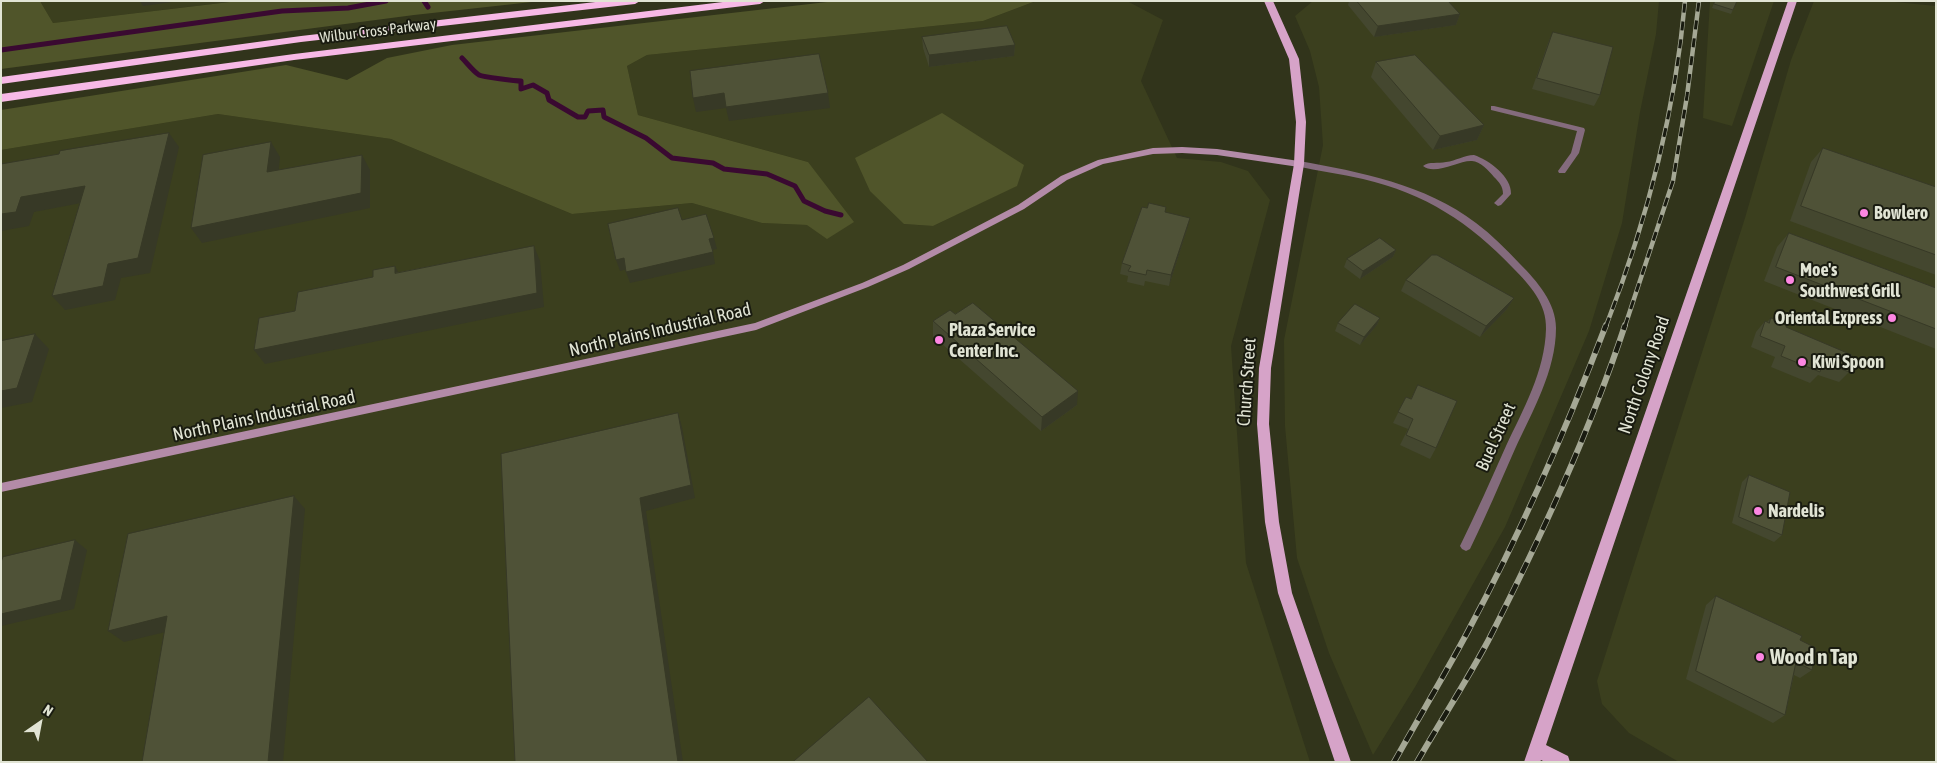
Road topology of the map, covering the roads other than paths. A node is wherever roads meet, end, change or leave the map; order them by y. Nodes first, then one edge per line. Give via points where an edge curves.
1 (635, 1) edge
2 (760, 1) edge
3 (1268, 1) edge
4 (1793, 1) edge
5 (1, 81) edge
6 (1, 98) edge
7 (1494, 108) dead end
8 (1299, 164) junction
9 (1427, 166) dead end
10 (1562, 170) dead end
11 (1498, 202) dead end
12 (1, 488) edge
13 (1466, 546) dead end
14 (1535, 755) edge
15 (1341, 758) edge
16 (1562, 762) edge

1 - 5 highway, Wilbur Cross Parkway via 301,39
2 - 6 highway, Wilbur Cross Parkway via 362,48
3 - 8 main road, Church Street via 1294,59 1301,122
4 - 14 main road, North Colony Road
7 - 10 street via 1581,130 1575,153
8 - 12 street, North Plains Industrial Road via 1182,150 1154,151 1101,162 1064,178 1014,211 906,267 756,326
8 - 13 street, Buel Street via 1408,188 1447,208 1472,224 1515,263 1544,300 1552,326 1542,375
8 - 15 main road, Church Street via 1265,368 1263,424 1272,522 1285,593
9 - 11 street via 1469,158 1482,160 1503,180 1507,189
14 - 16 main road

